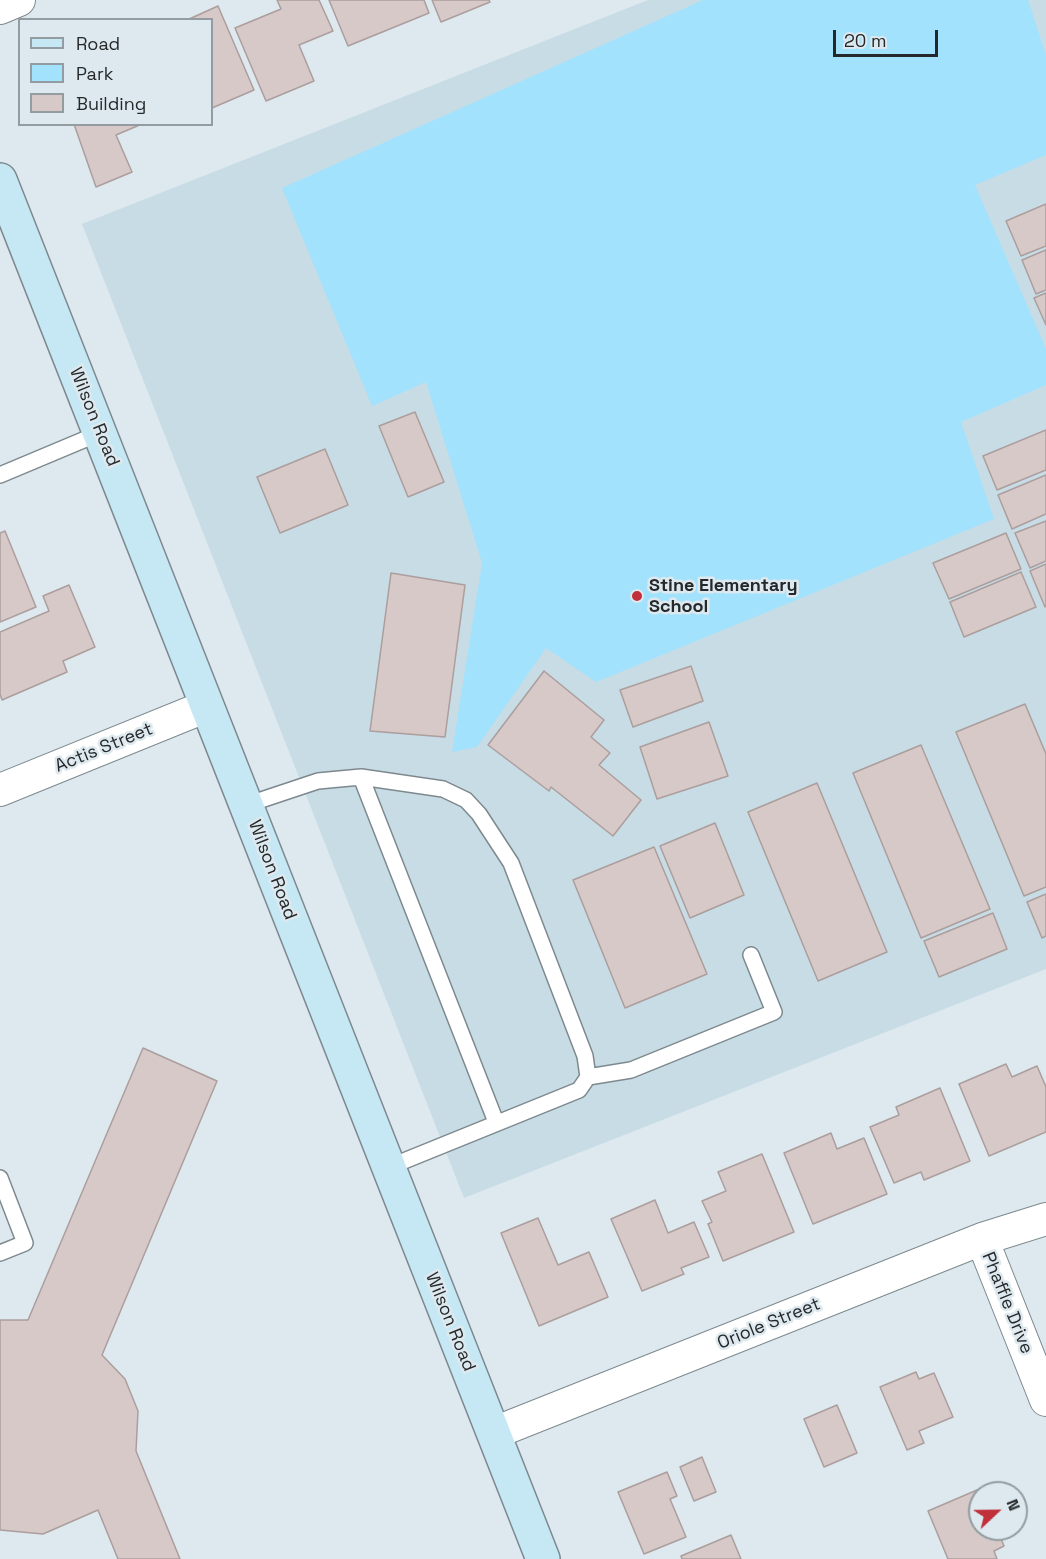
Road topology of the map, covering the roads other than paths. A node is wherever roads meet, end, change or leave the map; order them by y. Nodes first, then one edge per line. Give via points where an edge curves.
1 (19, 0) edge
2 (0, 8) edge
3 (0, 180) edge
4 (100, 433) junction
5 (0, 475) edge
6 (207, 706) junction
7 (361, 777) junction
8 (0, 790) edge
9 (246, 805) junction
10 (751, 955) dead end
11 (588, 1077) junction
12 (496, 1122) junction
13 (389, 1167) junction
14 (0, 1178) edge
15 (1046, 1220) edge
16 (982, 1239) junction
17 (0, 1253) edge
18 (1046, 1400) edge
19 (494, 1432) junction
20 (543, 1559) edge

1 - 2 street
3 - 4 street, Wilson Road
4 - 5 lane
4 - 6 street, Wilson Road
6 - 8 street, Actis Street
6 - 9 street, Wilson Road
7 - 9 lane via 318,781
7 - 11 lane via 443,789 466,800 479,814 511,863 585,1056
7 - 12 lane
9 - 13 street, Wilson Road
10 - 11 lane via 774,1012 631,1070
11 - 12 lane via 579,1090
12 - 13 lane
13 - 19 street, Wilson Road
14 - 17 lane via 25,1244
15 - 16 street, Oriole Street
16 - 18 street, Phaffle Drive
16 - 19 street, Oriole Street
19 - 20 street, Wilson Road

